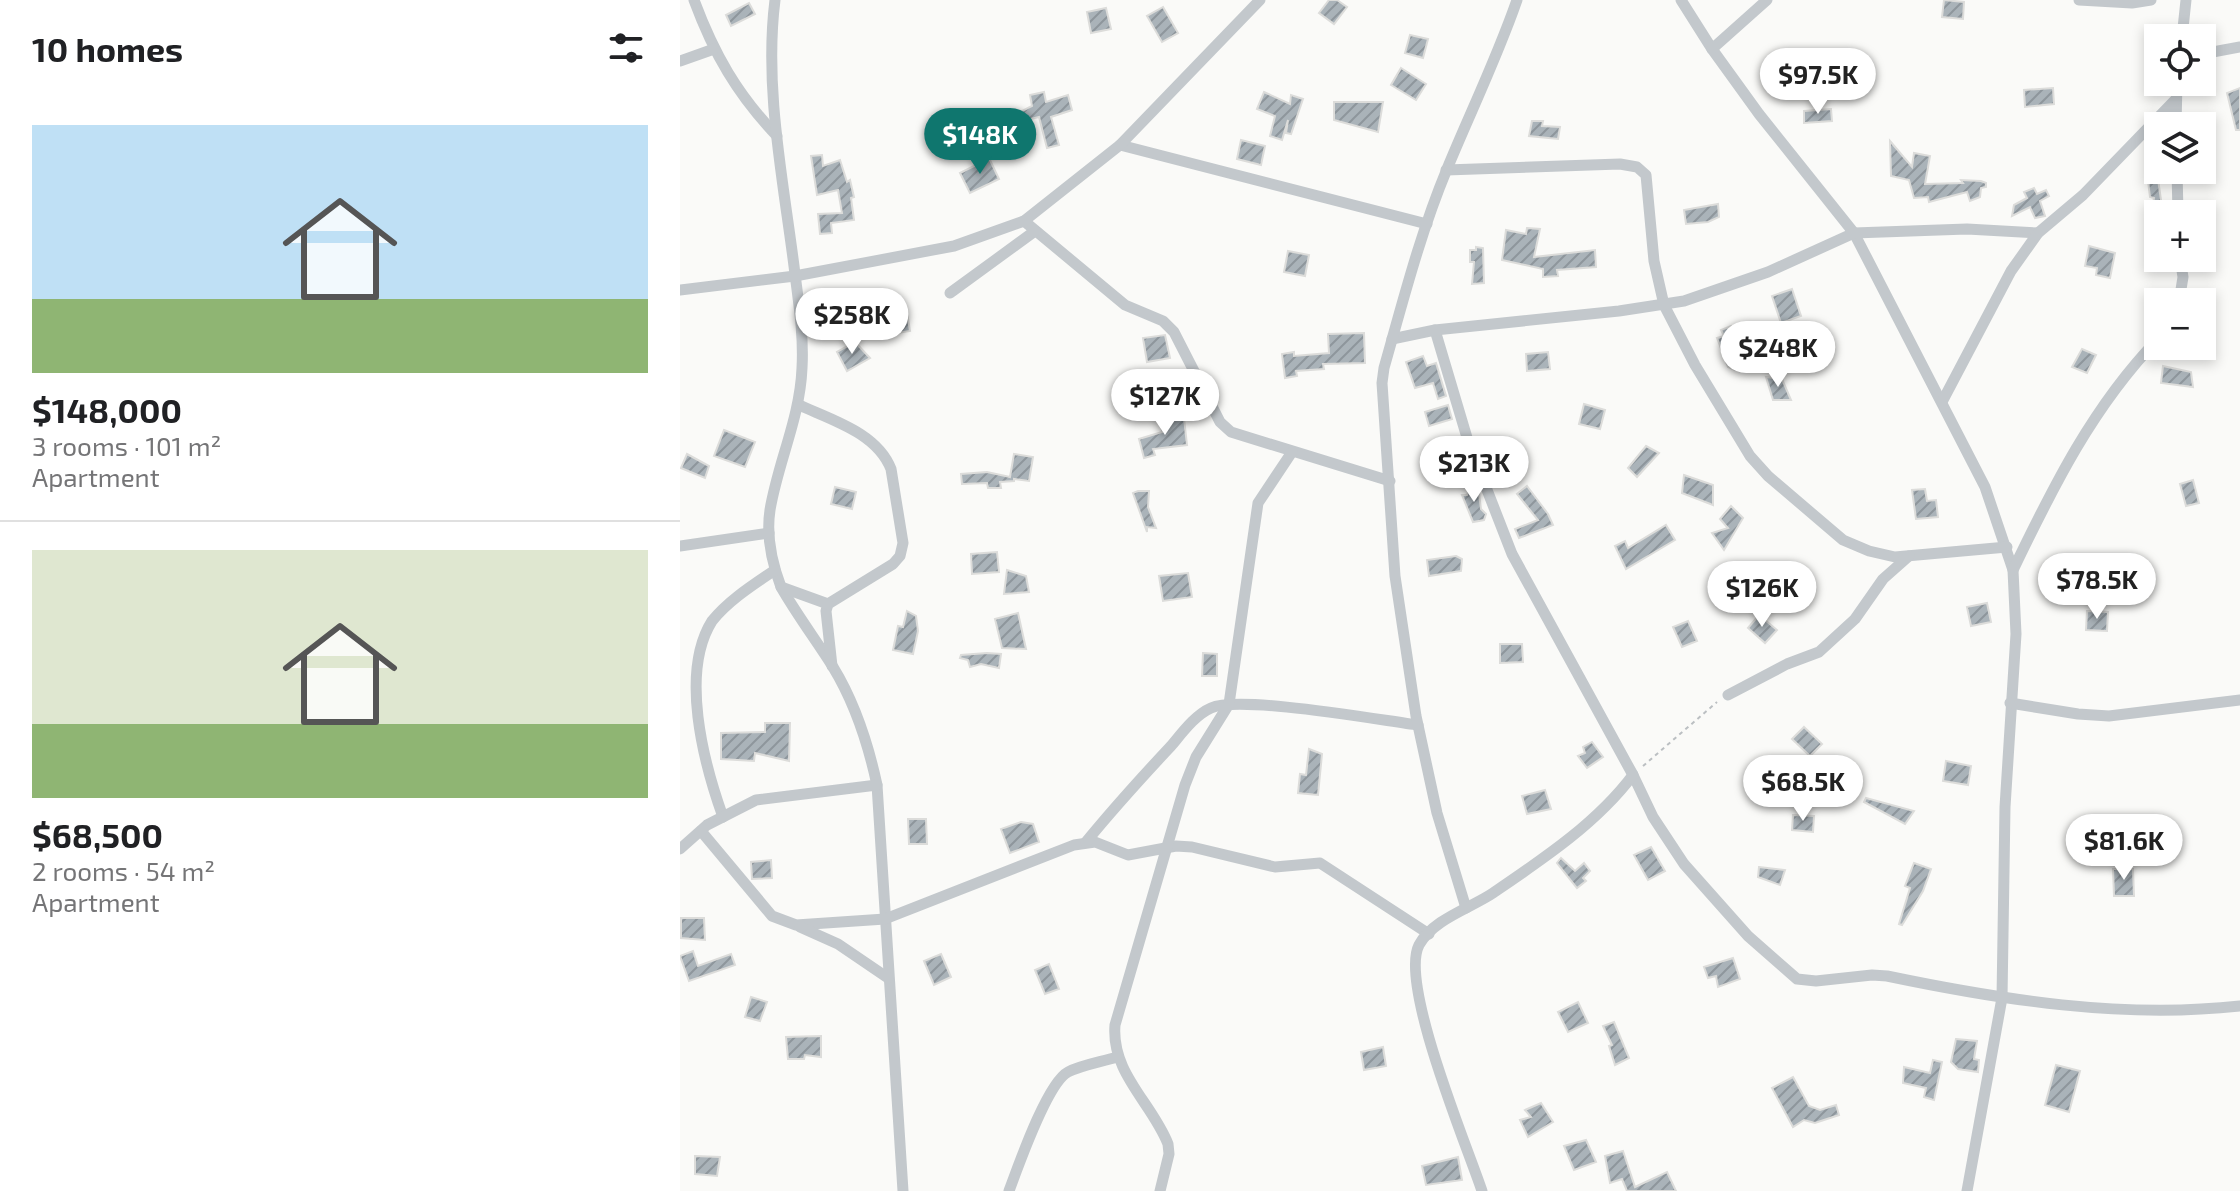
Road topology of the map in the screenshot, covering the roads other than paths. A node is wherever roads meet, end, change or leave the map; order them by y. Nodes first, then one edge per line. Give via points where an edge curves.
1 (694, 0) edge
2 (775, 0) edge
3 (1260, 0) edge
4 (1517, 0) edge
5 (1681, 0) edge
6 (1767, 0) edge
7 (2079, 0) edge
8 (2151, 0) edge
9 (2186, 0) edge
10 (2183, 24) edge
11 (2240, 47) edge
12 (714, 49) junction
13 (1712, 49) junction
14 (2216, 51) edge
15 (680, 61) edge
16 (2176, 96) edge
17 (2176, 99) junction
18 (2176, 112) edge
19 (777, 136) junction
20 (1120, 145) junction
21 (1446, 170) junction
22 (1024, 221) junction
23 (1427, 224) junction
24 (1035, 231) junction
25 (1854, 233) junction
26 (2038, 233) junction
27 (795, 276) junction
28 (680, 290) edge
29 (950, 293) dead end
30 (1664, 305) junction
31 (1435, 330) junction
32 (1392, 339) junction
33 (2144, 354) edge
34 (1942, 402) junction
35 (799, 405) junction
36 (1292, 452) junction
37 (1390, 481) junction
38 (769, 533) junction
39 (680, 546) edge
40 (2007, 547) junction
41 (1909, 556) junction
42 (775, 570) junction
43 (2013, 570) junction
44 (781, 587) junction
45 (828, 604) junction
46 (832, 666) junction
47 (1728, 695) road end
48 (2240, 700) edge
49 (2010, 703) junction
50 (1229, 704) junction
51 (1418, 725) junction
52 (1633, 775) junction
53 (877, 785) junction
54 (723, 817) junction
55 (701, 831) junction
56 (1086, 842) junction
57 (680, 849) edge
58 (1166, 849) junction
59 (1466, 908) junction
60 (885, 919) junction
61 (796, 925) junction
62 (1429, 934) junction
63 (888, 978) junction
64 (2002, 998) junction
65 (2240, 1006) edge
66 (1117, 1057) junction
67 (903, 1191) edge
68 (1009, 1191) edge
69 (1160, 1191) edge
70 (1482, 1191) edge
71 (1967, 1191) edge

1 - 12 street
2 - 19 street
3 - 20 street
4 - 21 street
5 - 13 street
6 - 13 street
7 - 8 street
9 - 10 street
11 - 14 street
12 - 15 street
12 - 19 street via 748,106
13 - 25 street
16 - 17 street
17 - 18 street
17 - 26 street via 2083,195
19 - 27 street
20 - 22 street
20 - 23 street
21 - 23 street
21 - 30 street via 1637,167 1646,175
22 - 24 street
22 - 27 street via 954,246
23 - 32 street
24 - 29 street
24 - 36 street via 1125,305 1163,321 1174,332 1220,422 1231,432
25 - 26 street
25 - 30 street via 1768,272
25 - 34 street
26 - 34 street via 2011,271
27 - 28 street
27 - 35 street via 802,330
30 - 31 street
30 - 41 street via 1742,443 1768,476 1843,540 1869,551
31 - 32 street
31 - 52 street via 1468,441 1512,554
32 - 37 street via 1382,383
33 - 43 street via 2080,438
34 - 40 street via 1985,487
35 - 38 street via 770,510
35 - 45 street via 849,428 887,457 903,543 893,564
36 - 37 street
36 - 50 street via 1258,503
37 - 51 street via 1395,576
38 - 39 street
38 - 42 street
40 - 41 street
40 - 43 street
41 - 47 street via 1819,652
42 - 44 street
42 - 54 street via 711,621 694,650 695,726
43 - 49 street via 2016,634
44 - 45 street
44 - 46 street
45 - 46 street
46 - 53 street via 859,720
48 - 49 street via 2109,716
49 - 64 street
50 - 51 street
50 - 56 street via 1208,709 1190,725
50 - 58 street via 1196,757
51 - 59 street
52 - 59 street via 1584,826
52 - 64 street via 1653,817 1694,877 1792,977 1816,981 1887,976
53 - 54 street via 756,800
53 - 60 street
54 - 55 street
55 - 57 street
55 - 61 street via 772,916
56 - 58 street via 1128,855
56 - 60 street
58 - 62 street via 1192,847 1275,867 1320,863
58 - 66 street via 1115,1025
59 - 62 street
60 - 61 street
60 - 63 street
61 - 63 street via 838,944
62 - 70 street via 1416,959 1417,990
63 - 67 street
64 - 65 street via 2161,1010
64 - 71 street
66 - 68 street via 1057,1081
66 - 69 street via 1168,1144

